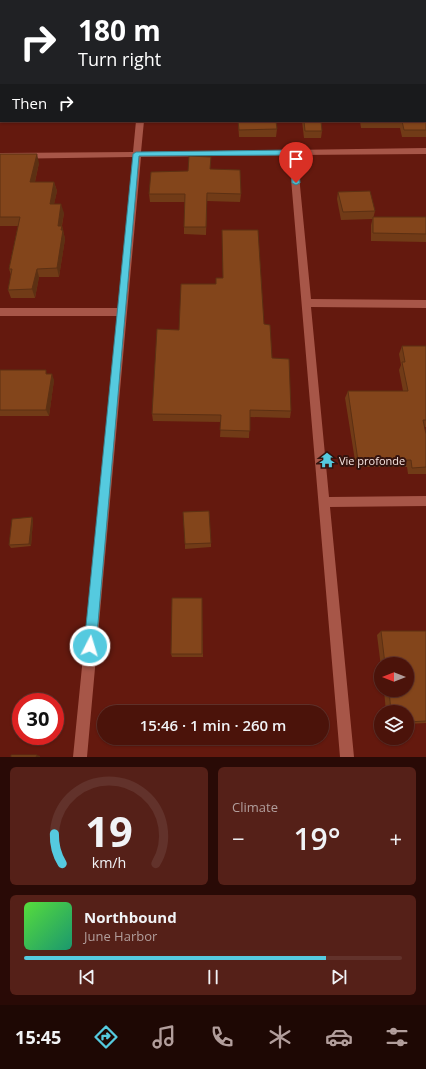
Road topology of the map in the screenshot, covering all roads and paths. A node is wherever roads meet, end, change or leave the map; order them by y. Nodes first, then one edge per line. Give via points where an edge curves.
1 (140, 122) edge
2 (426, 151) edge
3 (293, 152) junction
4 (136, 154) junction
5 (0, 156) edge
6 (307, 304) junction
7 (426, 304) edge
8 (0, 312) edge
9 (122, 312) junction
10 (426, 501) edge
11 (324, 502) junction
12 (80, 757) edge
13 (347, 757) edge

1 - 4 street
2 - 3 street
3 - 4 street
3 - 6 street
4 - 5 street
4 - 9 street
6 - 7 street
6 - 11 street
8 - 9 street
9 - 12 street
10 - 11 street
11 - 13 street

